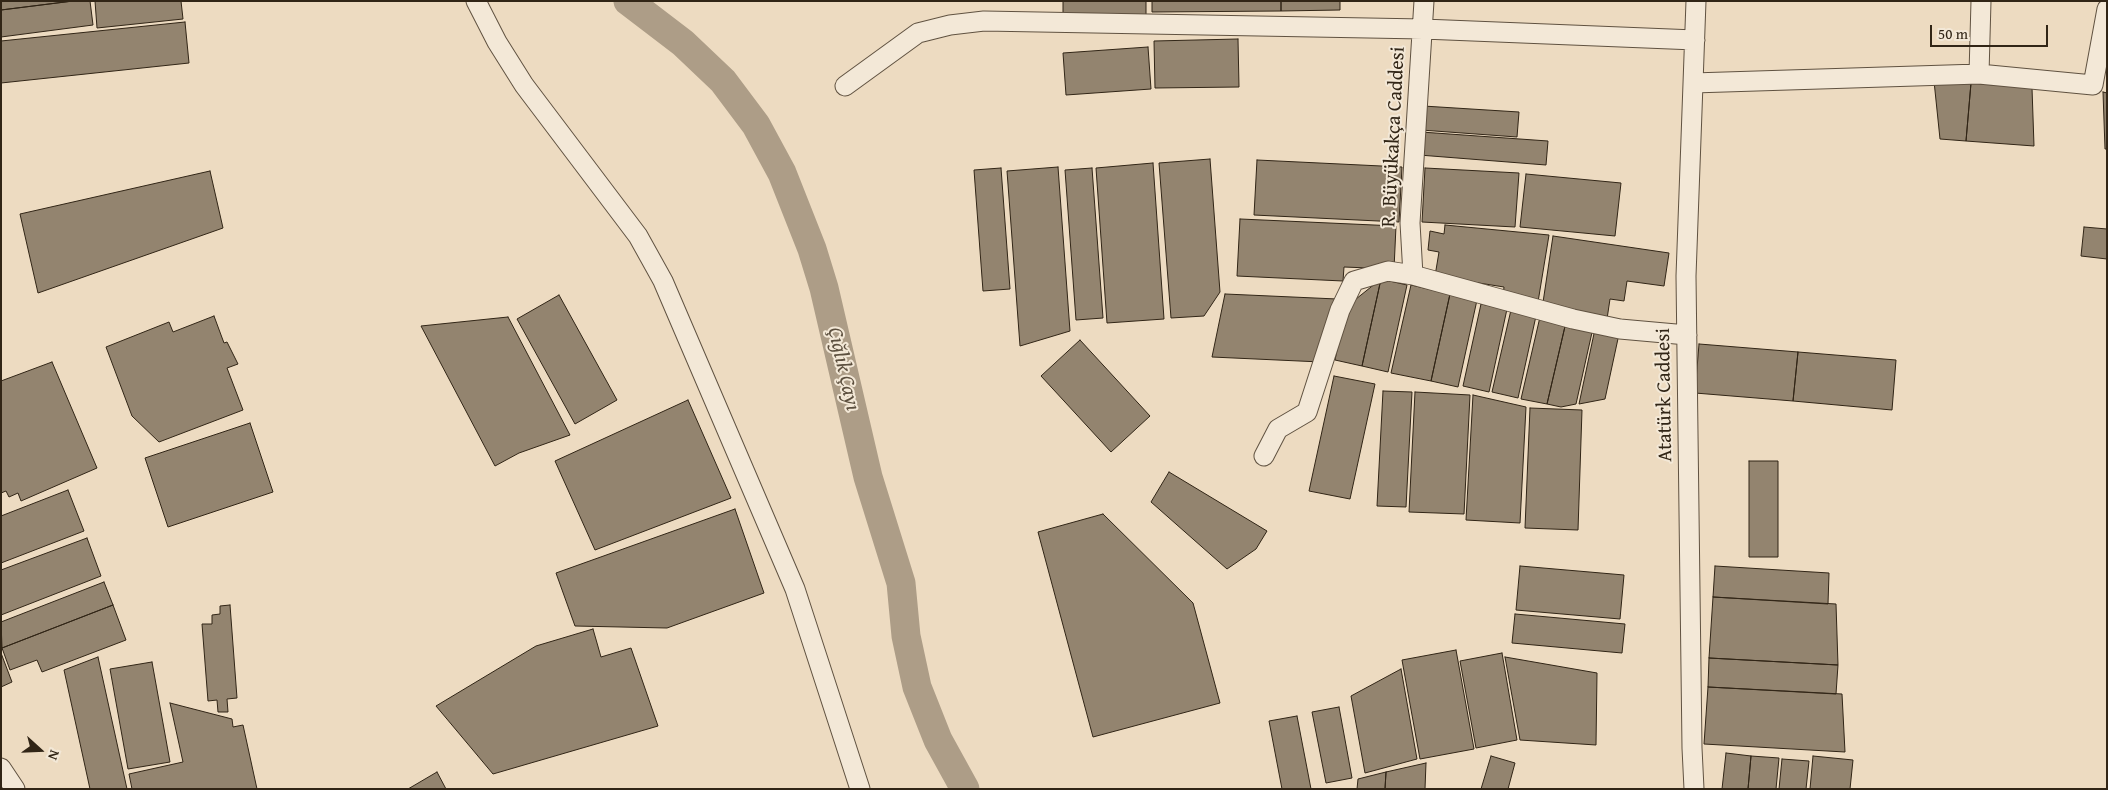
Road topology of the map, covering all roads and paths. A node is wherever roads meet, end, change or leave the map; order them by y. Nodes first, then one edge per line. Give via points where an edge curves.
1 (476, 1) edge
2 (1424, 1) edge
3 (1696, 1) edge
4 (1981, 1) edge
5 (2107, 9) edge
6 (1423, 29) junction
7 (1695, 40) junction
8 (1979, 74) junction
9 (1693, 84) junction
10 (845, 86) dead end
11 (1413, 275) junction
12 (1687, 335) junction
13 (1264, 456) dead end
14 (1, 768) edge
15 (15, 789) edge
16 (860, 789) edge
17 (1694, 789) edge

1 - 16 street via 524,85 638,236 663,281 794,589
2 - 6 street, R. Büyükakça Caddesi
3 - 7 street, Atatürk Caddesi
4 - 8 street
5 - 8 street via 2093,85
6 - 7 street
6 - 10 street via 984,21 950,24 918,33
6 - 11 street, R. Büyükakça Caddesi via 1410,223
7 - 9 street, Atatürk Caddesi
8 - 9 street
9 - 12 street, Atatürk Caddesi
11 - 12 street via 1573,319 1620,329
11 - 13 street via 1388,270 1354,281 1340,310 1307,412 1278,429
12 - 17 street, Atatürk Caddesi
14 - 15 street

